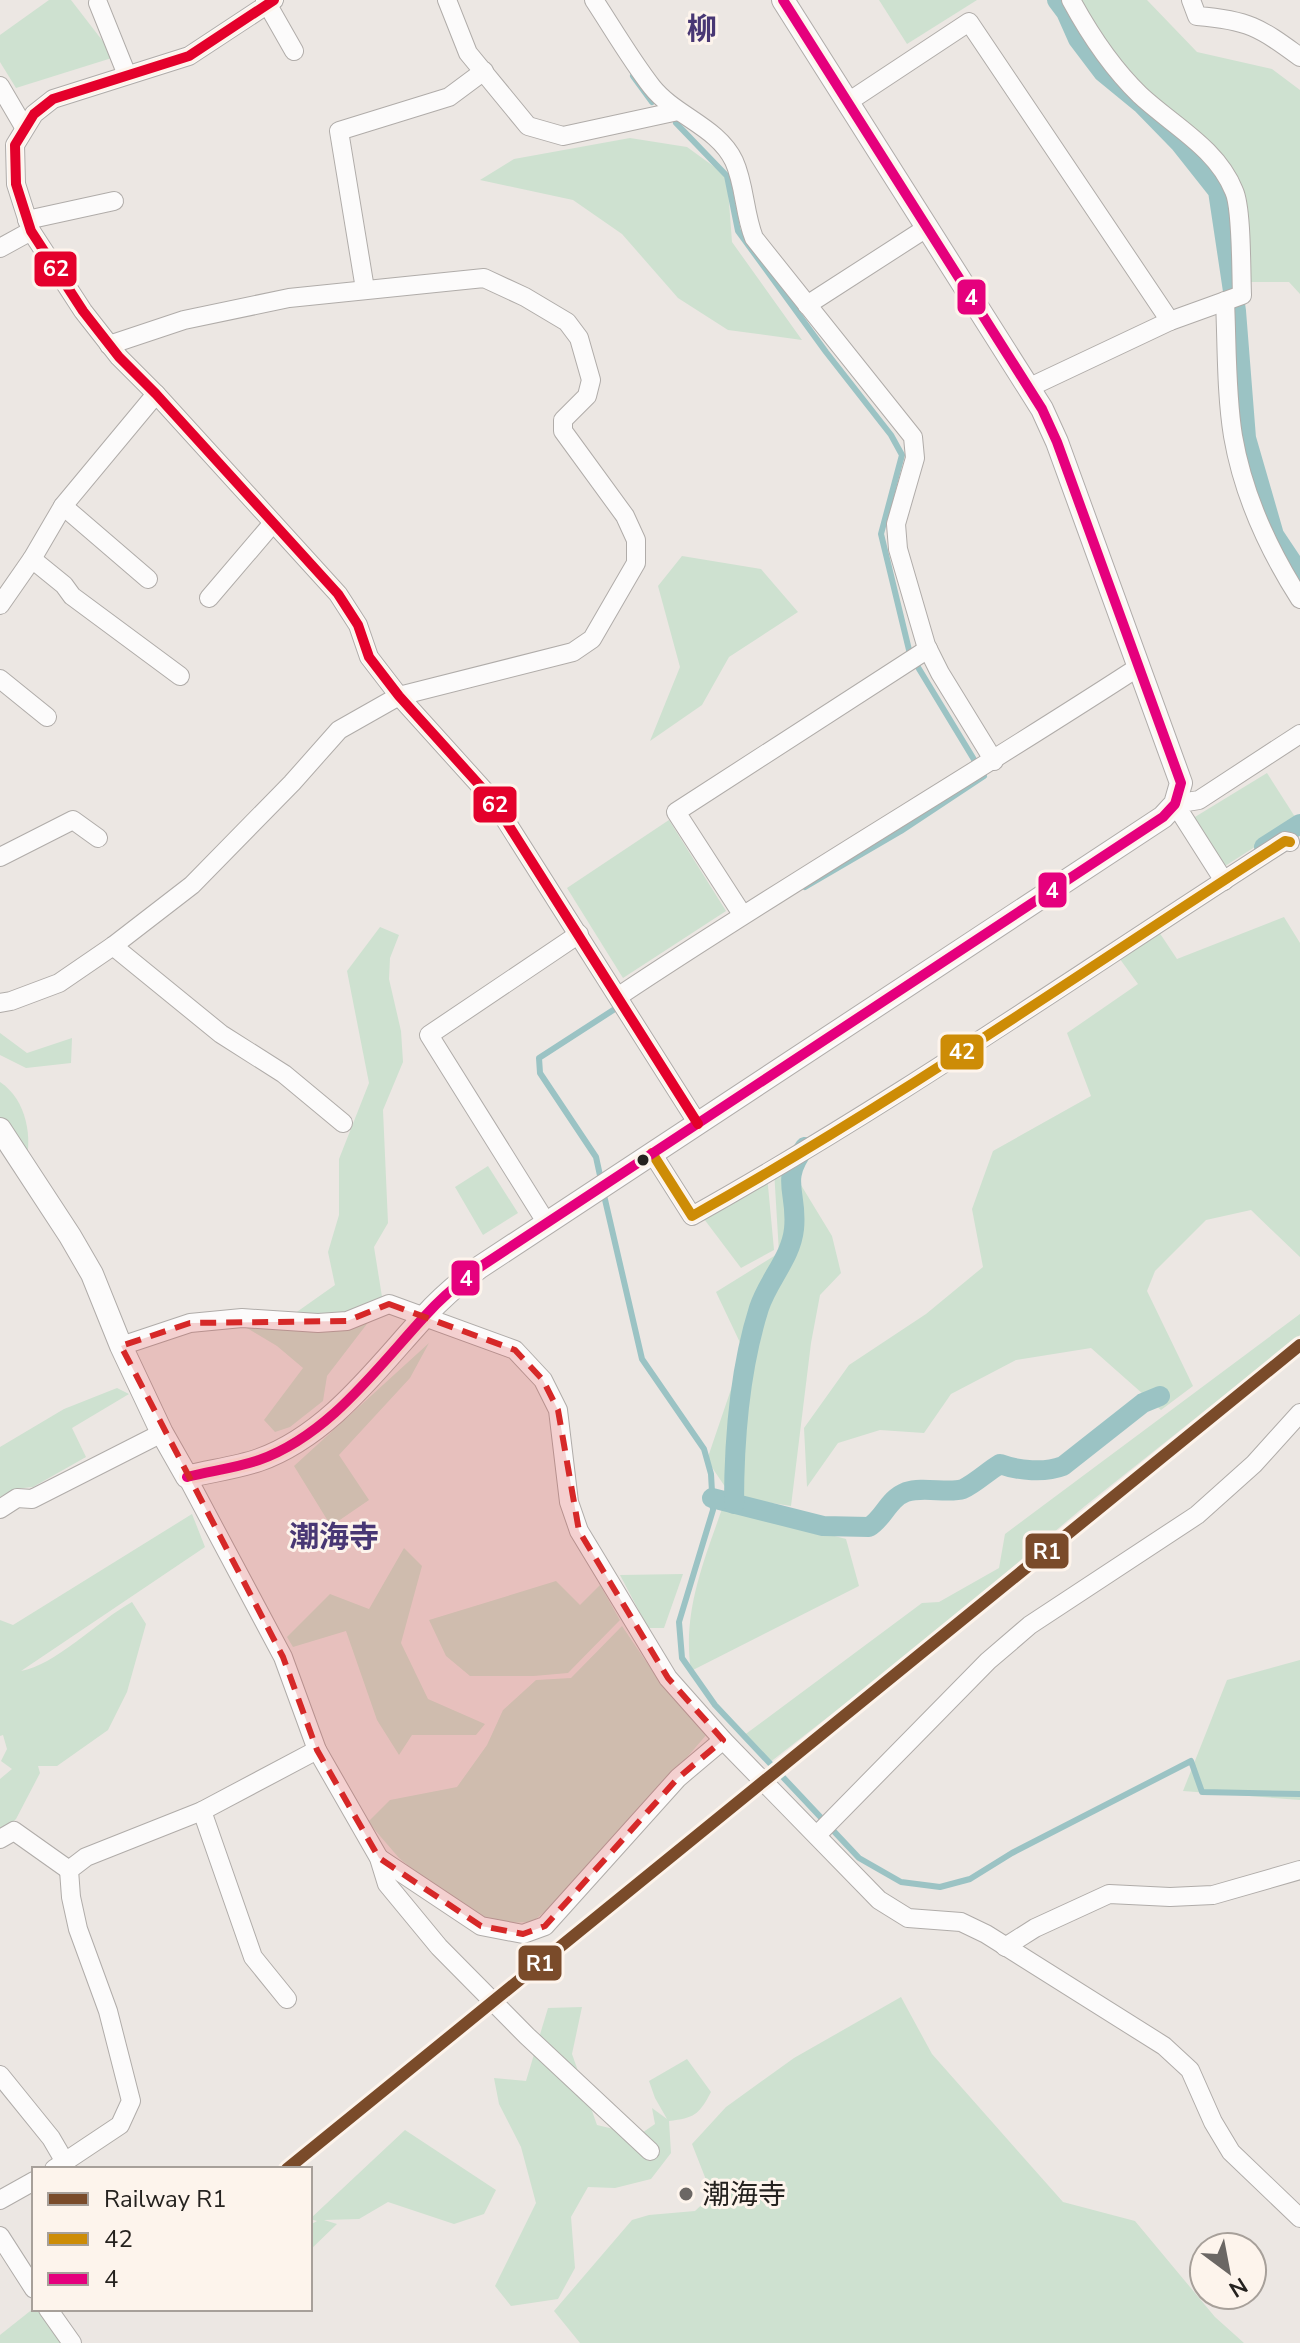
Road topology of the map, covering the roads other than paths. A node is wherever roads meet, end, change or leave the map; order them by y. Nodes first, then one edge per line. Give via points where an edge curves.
1 (447, 0) edge
2 (594, 0) edge
3 (783, 0) edge
4 (1071, 0) edge
5 (1191, 0) edge
6 (269, 1) edge
7 (98, 3) dead end
8 (294, 51) dead end
9 (1300, 57) edge
10 (484, 71) junction
11 (127, 75) junction
12 (0, 86) edge
13 (848, 102) junction
14 (678, 111) junction
15 (24, 127) junction
16 (114, 201) dead end
17 (29, 226) junction
18 (928, 227) junction
19 (0, 248) edge
20 (365, 289) junction
21 (1225, 301) junction
22 (807, 305) junction
23 (1170, 321) junction
24 (109, 345) junction
25 (1028, 388) junction
26 (156, 394) junction
27 (63, 506) junction
28 (273, 523) junction
29 (32, 559) junction
30 (148, 579) dead end
31 (209, 598) dead end
32 (1300, 599) edge
33 (0, 605) edge
34 (928, 649) junction
35 (1140, 666) junction
36 (180, 676) dead end
37 (0, 679) edge
38 (399, 696) junction
39 (47, 717) dead end
40 (1300, 734) edge
41 (994, 761) junction
42 (1175, 804) junction
43 (98, 838) dead end
44 (1290, 842) dead end
45 (0, 857) edge
46 (1224, 881) junction
47 (742, 914) junction
48 (579, 934) junction
49 (113, 946) junction
50 (619, 996) junction
51 (0, 1003) edge
52 (343, 1123) dead end
53 (698, 1124) junction
54 (0, 1129) edge
55 (652, 1153) junction
56 (546, 1222) junction
57 (425, 1315) junction
58 (121, 1346) junction
59 (1300, 1413) edge
60 (162, 1433) junction
61 (187, 1477) junction
62 (0, 1509) edge
63 (723, 1740) junction
64 (317, 1750) junction
65 (202, 1811) junction
66 (817, 1835) junction
67 (0, 1839) edge
68 (379, 1858) junction
69 (69, 1870) junction
70 (1300, 1870) edge
71 (1005, 1947) junction
72 (287, 1999) dead end
73 (0, 2075) edge
74 (650, 2151) dead end
75 (60, 2166) edge
76 (32, 2182) edge
77 (0, 2200) edge
78 (1300, 2218) edge
79 (0, 2236) edge
80 (32, 2286) edge
81 (49, 2311) edge
82 (72, 2343) edge

1 - 10 street via 468,53
2 - 14 street via 653,88
3 - 13 street
4 - 21 street via 1113,67 1199,143 1222,167 1236,193 1242,295
5 - 9 street via 1197,16 1235,19 1266,31
6 - 8 street
6 - 11 street via 189,56
7 - 11 street
10 - 14 street via 528,126 563,136
10 - 20 street via 449,97 339,131
11 - 15 street via 53,99
12 - 15 street
13 - 18 street
13 - 23 street via 969,22
14 - 22 street via 720,140 740,180 754,238
15 - 17 street via 15,145 16,184
16 - 17 street
17 - 19 street
17 - 24 street
18 - 22 street
18 - 25 street
20 - 24 street via 184,320
20 - 38 street via 484,278 567,322 579,338 591,380 587,396 563,420 563,431 625,516 636,540 636,563 592,639 573,652
21 - 23 street
21 - 32 street via 1233,435 1253,512
22 - 34 street via 913,437 915,458 896,524 898,549
23 - 25 street
24 - 26 street
25 - 35 street via 1057,442
26 - 27 street
26 - 28 street
27 - 29 street
27 - 30 street
28 - 31 street
28 - 38 street via 338,594 358,625 369,657
29 - 33 street
29 - 36 street via 72,596
34 - 41 street
34 - 47 street via 676,812
35 - 41 street
35 - 42 street via 1181,783
37 - 39 street
38 - 48 street via 492,799
38 - 49 street via 339,730 192,885
40 - 42 street via 1199,800
41 - 47 street
42 - 46 street
42 - 53 street via 1163,817
43 - 45 street via 73,820
44 - 46 street
46 - 55 street via 845,1127 692,1216
47 - 50 street
48 - 50 street
48 - 56 street via 429,1035
49 - 51 street via 59,983
49 - 52 street
50 - 53 street
53 - 55 street
54 - 58 street via 76,1245
55 - 56 street
56 - 57 street via 461,1281
57 - 58 street via 389,1304 347,1321 242,1318 190,1323
57 - 61 street via 337,1411 293,1443 259,1460
57 - 63 street via 515,1350 543,1380 558,1410 569,1502 579,1531 668,1678
58 - 60 street
59 - 66 street via 1197,1515 1030,1625 988,1661
60 - 61 street
60 - 62 street via 32,1499 17,1498
61 - 64 street via 283,1657
63 - 66 street
63 - 68 street via 678,1778 545,1926 523,1934 481,1926
64 - 65 street
64 - 68 street
65 - 69 street via 86,1857
65 - 72 street via 253,1957
66 - 71 street via 879,1900 908,1918 961,1922
67 - 69 street via 14,1831
68 - 74 street via 387,1884 439,1947
69 - 75 street via 78,1929 108,2011 131,2101 120,2125
70 - 71 street via 1213,1895 1109,1894
71 - 78 street via 1164,2046 1190,2070 1231,2152
73 - 75 street via 51,2138
76 - 77 street
79 - 80 street
81 - 82 street

